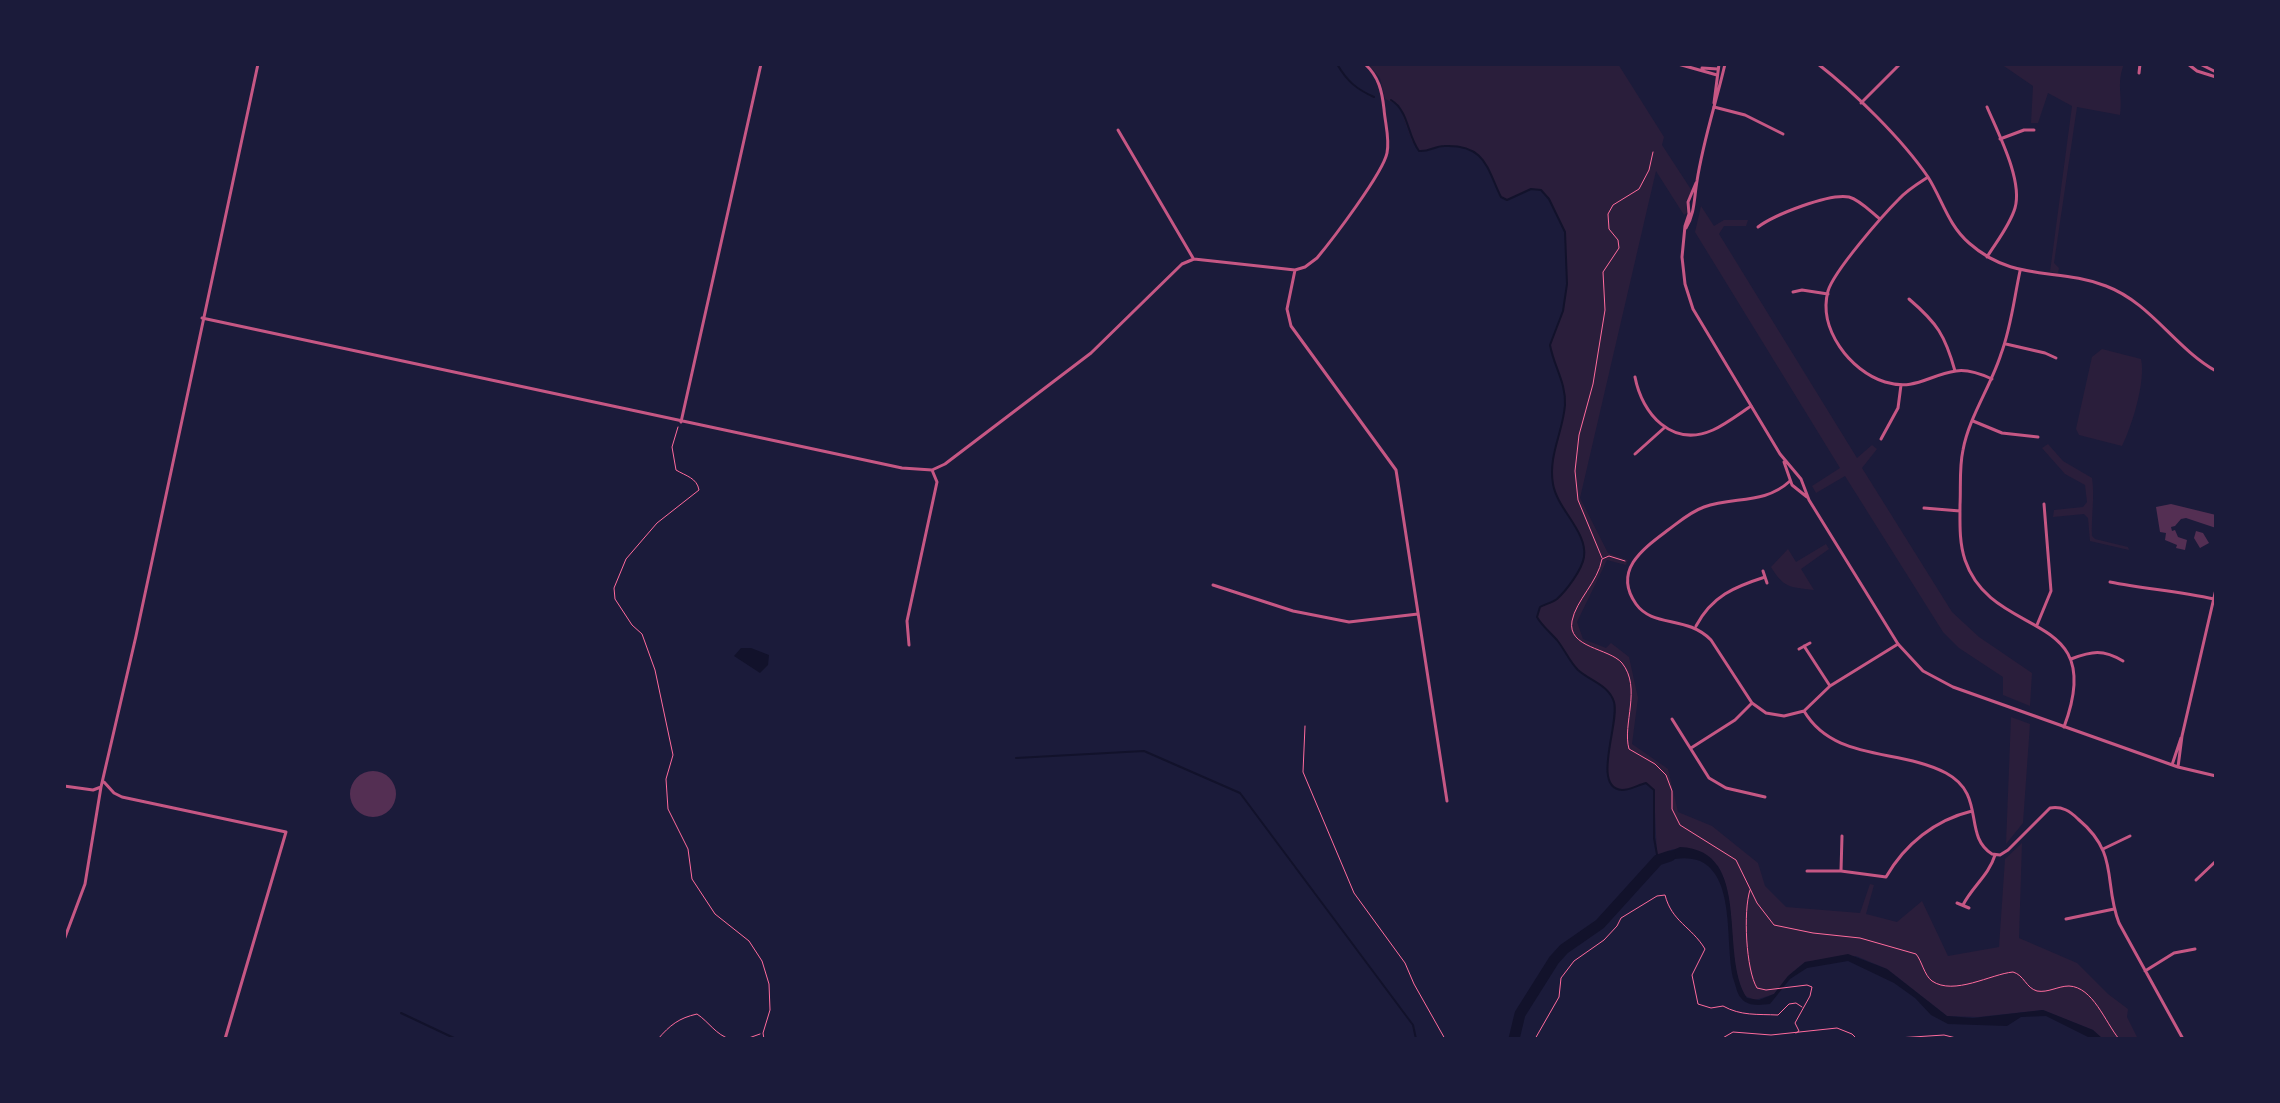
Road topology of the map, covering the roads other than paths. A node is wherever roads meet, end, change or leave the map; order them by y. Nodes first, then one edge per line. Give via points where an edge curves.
1 (258, 64) edge
2 (761, 64) edge
3 (1365, 64) edge
4 (1678, 64) edge
5 (1818, 64) edge
6 (1900, 64) edge
7 (2140, 64) edge
8 (2188, 64) edge
9 (2200, 64) edge
10 (1690, 66) junction
11 (1721, 66) edge
12 (1723, 73) junction
13 (2139, 73) dead end
14 (2216, 74) edge
15 (1717, 75) junction
16 (1861, 103) junction
17 (1714, 107) junction
18 (1987, 107) dead end
19 (1118, 130) dead end
20 (2034, 130) dead end
21 (1783, 134) dead end
22 (2000, 139) junction
23 (1928, 177) junction
24 (1881, 220) junction
25 (1758, 227) dead end
26 (1987, 257) junction
27 (1194, 259) junction
28 (1295, 270) junction
29 (2020, 271) junction
30 (1793, 292) dead end
31 (1828, 294) junction
32 (1909, 299) dead end
33 (202, 318) junction
34 (2005, 343) junction
35 (2056, 358) dead end
36 (1955, 371) junction
37 (2216, 371) edge
38 (1635, 377) dead end
39 (1992, 379) junction
40 (1901, 385) junction
41 (1751, 406) junction
42 (1973, 421) junction
43 (681, 422) junction
44 (1664, 428) junction
45 (2038, 437) dead end
46 (1881, 439) dead end
47 (1635, 454) dead end
48 (1780, 454) junction
49 (932, 470) junction
50 (1800, 478) junction
51 (1791, 480) junction
52 (1794, 487) junction
53 (1777, 491) junction
54 (1809, 500) junction
55 (2044, 504) dead end
56 (1924, 508) dead end
57 (1960, 511) junction
58 (1763, 571) dead end
59 (1765, 577) junction
60 (2110, 582) dead end
61 (1767, 583) dead end
62 (1213, 585) dead end
63 (2216, 589) edge
64 (2214, 599) junction
65 (1418, 614) junction
66 (2209, 620) junction
67 (2216, 622) edge
68 (2036, 625) junction
69 (1696, 627) junction
70 (1810, 643) dead end
71 (1898, 644) junction
72 (909, 645) dead end
73 (1804, 646) junction
74 (1799, 649) dead end
75 (2071, 659) junction
76 (2123, 661) dead end
77 (1830, 686) junction
78 (1752, 703) junction
79 (1804, 711) junction
80 (1672, 719) dead end
81 (2064, 727) junction
82 (2182, 736) junction
83 (1689, 748) junction
84 (2172, 765) junction
85 (2178, 767) junction
86 (2216, 776) edge
87 (104, 782) junction
88 (64, 786) edge
89 (101, 787) junction
90 (1765, 797) dead end
91 (1447, 801) dead end
92 (1973, 811) junction
93 (1842, 836) dead end
94 (2130, 836) dead end
95 (2103, 849) junction
96 (1995, 855) junction
97 (2216, 861) edge
98 (1807, 871) dead end
99 (1841, 871) junction
100 (2196, 880) dead end
101 (1957, 903) dead end
102 (1963, 905) junction
103 (1969, 908) dead end
104 (2114, 909) junction
105 (2066, 919) dead end
106 (64, 940) edge
107 (2195, 949) dead end
108 (2145, 971) junction
109 (225, 1039) edge
110 (2183, 1039) edge

1 - 33 street
2 - 43 street
3 - 28 street via 1381,89 1386,156 1322,252
4 - 10 street
5 - 16 street
6 - 16 street
7 - 13 street
8 - 14 street
9 - 14 street
10 - 11 street
10 - 15 street
11 - 12 street
11 - 12 street
11 - 15 street
12 - 15 street
12 - 17 street
15 - 17 street
16 - 23 street
17 - 21 street
17 - 41 street via 1688,202 1682,265 1690,303
18 - 22 street
19 - 27 street
20 - 22 street
22 - 26 street via 2017,186 2016,201
23 - 24 street via 1910,188
23 - 26 street via 1954,226
24 - 25 street via 1855,199 1838,196
24 - 31 street via 1838,273
26 - 29 street
27 - 28 street
27 - 49 street via 1176,268 1091,353
28 - 65 street via 1287,309 1291,326 1396,470
29 - 34 street
29 - 37 street via 2092,282 2120,292
30 - 31 street
31 - 40 street via 1829,323 1843,351 1877,379
32 - 36 street via 1939,327
33 - 43 street
33 - 87 street
34 - 35 street
34 - 39 street
36 - 39 street
36 - 40 street
38 - 44 street via 1644,406
39 - 42 street
40 - 46 street via 1898,408
41 - 44 street via 1703,433
41 - 48 street
42 - 45 street via 2002,433
42 - 57 street via 1963,449
43 - 49 street
44 - 47 street
48 - 50 street
48 - 51 street
49 - 72 street via 937,482 907,621
50 - 51 street
50 - 52 street via 1801,485
50 - 54 street
51 - 52 street
51 - 53 street
52 - 53 street
52 - 54 street
53 - 69 street via 1699,509 1641,550 1632,563 1630,587 1636,604 1660,620
54 - 71 street
55 - 68 street via 2051,591
56 - 57 street
57 - 68 street via 1961,545 1975,581 1990,599
58 - 59 street
59 - 61 street
59 - 69 street via 1723,593
60 - 64 street
62 - 65 street via 1293,611 1349,622
63 - 64 street
64 - 66 street
65 - 91 street
66 - 67 street
66 - 82 street
68 - 75 street
69 - 78 street via 1711,640
70 - 73 street
71 - 77 street
71 - 81 street via 1917,666 1944,684
73 - 74 street
73 - 77 street
75 - 76 street via 2098,651
75 - 81 street via 2075,686
77 - 79 street
78 - 79 street via 1779,716
78 - 83 street
79 - 92 street via 1816,728 1840,744 1947,774 1965,790
80 - 83 street
81 - 84 street
82 - 84 street
82 - 85 street
83 - 90 street via 1714,782
84 - 85 street
85 - 86 street
87 - 89 street
87 - 109 street via 122,797 286,832
88 - 89 street
89 - 106 street via 85,884
92 - 96 street via 1981,845
92 - 99 street via 1931,827 1886,877
93 - 99 street
94 - 95 street
95 - 96 street via 2083,823 2056,807 2043,813 2008,850
95 - 104 street
96 - 102 street
97 - 100 street
98 - 99 street
101 - 102 street
102 - 103 street
104 - 105 street
104 - 108 street
107 - 108 street via 2174,953
108 - 110 street

